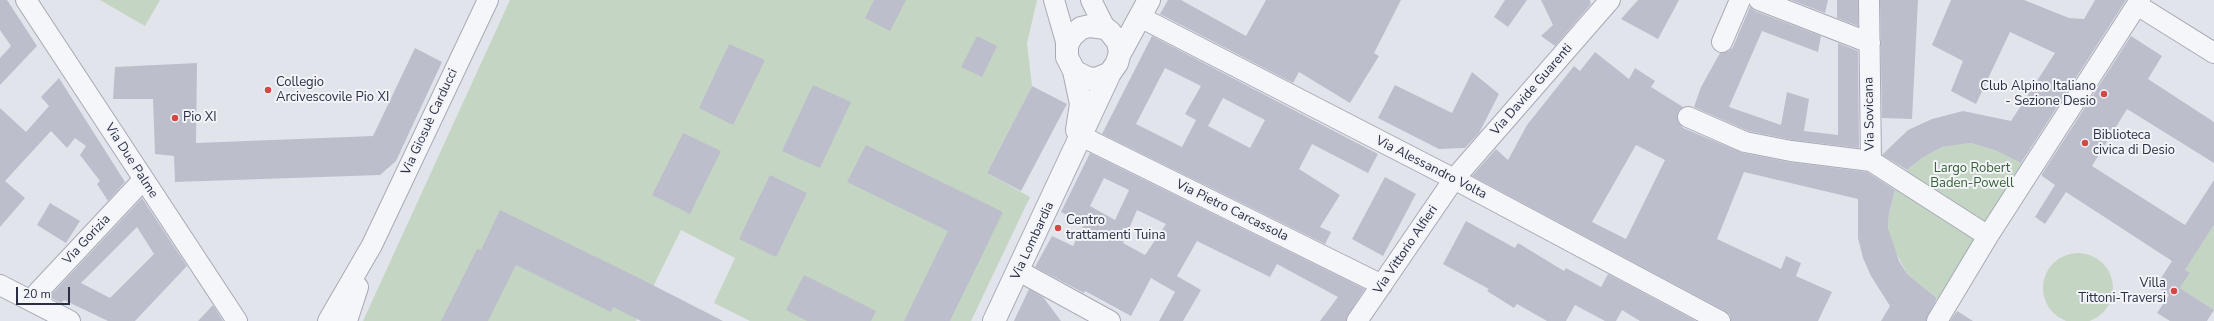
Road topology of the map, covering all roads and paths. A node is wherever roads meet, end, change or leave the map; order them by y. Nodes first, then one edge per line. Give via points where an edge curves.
1 (26, 0) edge
2 (488, 0) edge
3 (1054, 0) edge
4 (1091, 0) edge
5 (1610, 0) edge
6 (1740, 0) edge
7 (1760, 0) edge
8 (1869, 0) edge
9 (2139, 2) edge
10 (1146, 7) edge
11 (1105, 28) junction
12 (1722, 42) dead end
13 (1870, 43) junction
14 (1067, 45) junction
15 (2214, 53) edge
16 (1115, 64) junction
17 (1074, 71) junction
18 (1688, 117) dead end
19 (1081, 136) junction
20 (1070, 161) junction
21 (1871, 161) junction
22 (1454, 179) junction
23 (144, 180) junction
24 (1988, 236) junction
25 (372, 245) junction
26 (1019, 271) junction
27 (0, 285) edge
28 (1382, 285) junction
29 (32, 301) junction
30 (70, 321) edge
31 (237, 321) edge
32 (328, 321) edge
33 (348, 321) edge
34 (994, 321) edge
35 (1110, 321) edge
36 (1357, 321) edge
37 (1720, 321) edge
38 (1937, 321) edge

1 - 23 street, Via Due Palme
2 - 25 street, Via Giosuè Carducci
3 - 14 street
4 - 11 street
5 - 22 street, Via Davide Guarenti
6 - 12 street
7 - 13 street
8 - 13 street, Via Sovicana
9 - 15 street
9 - 24 street
10 - 11 street
10 - 16 street, Via Lombardia
10 - 22 street, Via Alessandro Volta
11 - 14 street via 1081,28
11 - 16 street via 1119,45
13 - 21 street, Via Sovicana
14 - 17 street, Via Lombardia via 1067,57
16 - 17 street via 1096,79 1087,78
16 - 19 street, Via Lombardia
17 - 20 street, Via Lombardia via 1082,104
18 - 21 street via 1745,142 1791,151
19 - 20 street, Via Lombardia
19 - 28 street, Via Pietro Carcassola
20 - 26 street, Via Lombardia
21 - 24 street, Via Sovicana
22 - 28 street, Via Vittorio Alfieri
22 - 37 street, Via Alessandro Volta
23 - 29 street, Via Gorizia
23 - 31 street, Via Due Palme
24 - 38 street
25 - 32 street, Via Giosuè Carducci
25 - 33 street, Via Giosuè Carducci
26 - 34 street, Via Lombardia
26 - 35 street
27 - 29 street
28 - 36 street, Via Vittorio Alfieri
29 - 30 street

